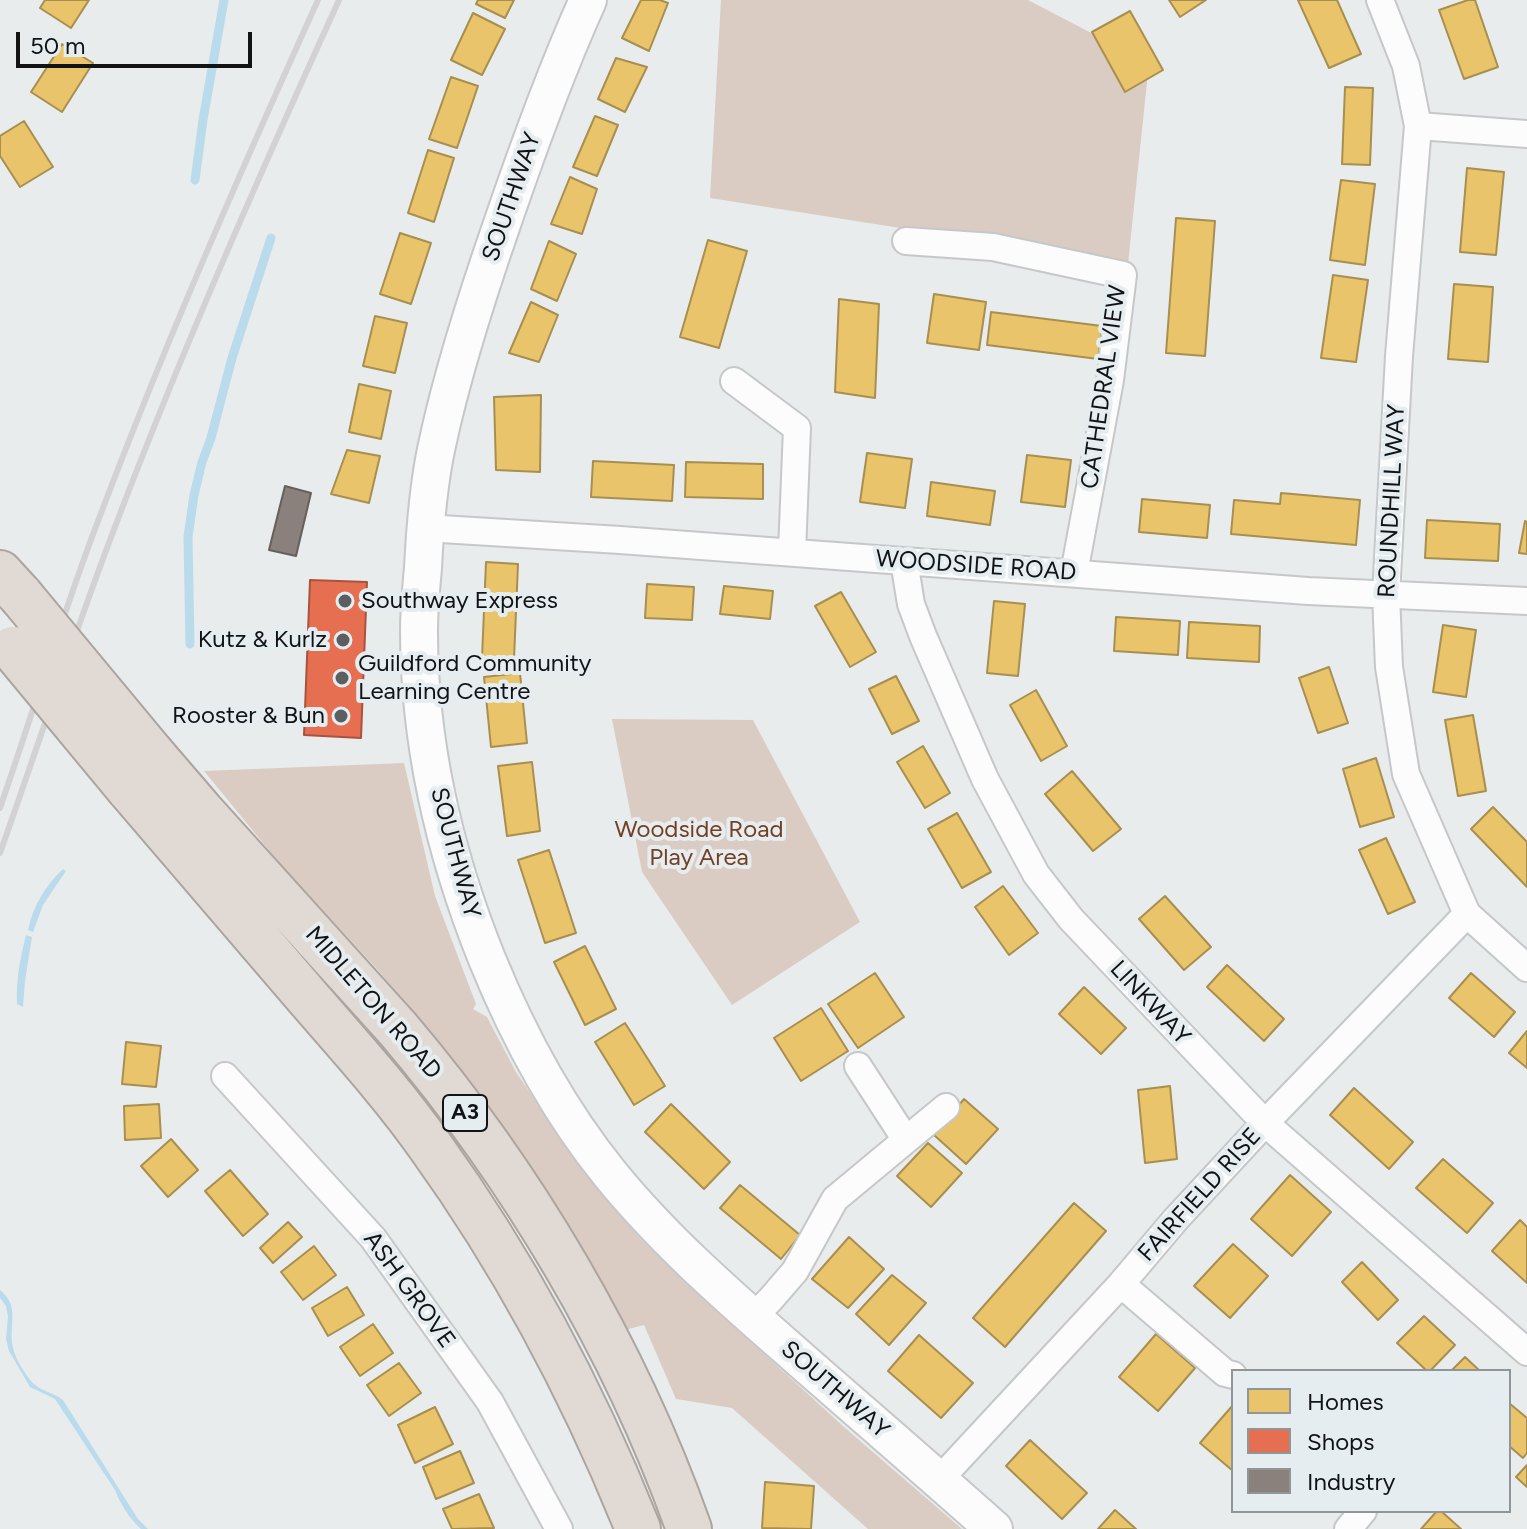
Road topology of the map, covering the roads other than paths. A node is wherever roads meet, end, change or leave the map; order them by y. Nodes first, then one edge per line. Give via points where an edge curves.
1 (588, 0) edge
2 (1380, 0) edge
3 (1418, 126) junction
4 (1527, 134) edge
5 (906, 241) dead end
6 (734, 381) dead end
7 (425, 528) junction
8 (792, 552) junction
9 (904, 561) junction
10 (1074, 573) junction
11 (10, 584) edge
12 (1386, 595) junction
13 (1527, 601) edge
14 (6, 642) edge
15 (141, 772) junction
16 (1467, 914) junction
17 (1527, 968) edge
18 (858, 1066) dead end
19 (225, 1076) dead end
20 (946, 1107) dead end
21 (1265, 1123) junction
22 (906, 1140) junction
23 (1121, 1284) junction
24 (752, 1318) junction
25 (1527, 1352) edge
26 (1231, 1374) edge
27 (939, 1480) junction
28 (1361, 1513) edge
29 (559, 1529) edge
30 (638, 1529) edge
31 (689, 1529) edge
32 (994, 1529) edge
33 (1348, 1529) edge

1 - 7 street, SOUTHWAY via 533,136 466,335 437,444
2 - 3 street, ROUNDHILL WAY via 1406,66
3 - 4 street
3 - 12 street, ROUNDHILL WAY
5 - 10 street, CATHEDRAL VIEW via 993,247 1123,275 1110,380
6 - 8 street via 797,428
7 - 8 street, WOODSIDE ROAD
7 - 24 street, SOUTHWAY via 419,628 425,728 442,821 499,987 561,1106 607,1170 659,1229
8 - 9 street, WOODSIDE ROAD
9 - 10 street, WOODSIDE ROAD
9 - 21 street, LINKWAY via 923,636 985,779 1036,874 1071,919
10 - 12 street, WOODSIDE ROAD
11 - 15 highway, MIDLETON ROAD / A3, bridge
12 - 13 street, WOODSIDE ROAD
12 - 16 street, ROUNDHILL WAY via 1389,667 1406,774
14 - 15 highway, MIDLETON ROAD / A3, bridge
15 - 30 highway, MIDLETON ROAD / A3 via 431,1147 520,1285 574,1384
15 - 31 highway, MIDLETON ROAD / A3 via 211,823 378,1006 483,1138 566,1267 617,1360
16 - 17 street, ROUNDHILL WAY
16 - 21 street, FAIRFIELD RISE
18 - 22 street
19 - 29 street, ASH GROVE via 373,1238 490,1402
20 - 22 street
21 - 23 street, FAIRFIELD RISE
21 - 25 street, LINKWAY
22 - 24 street via 835,1199 795,1271
23 - 26 street
23 - 27 street, FAIRFIELD RISE
24 - 27 street, SOUTHWAY
27 - 32 street, SOUTHWAY
28 - 33 street

